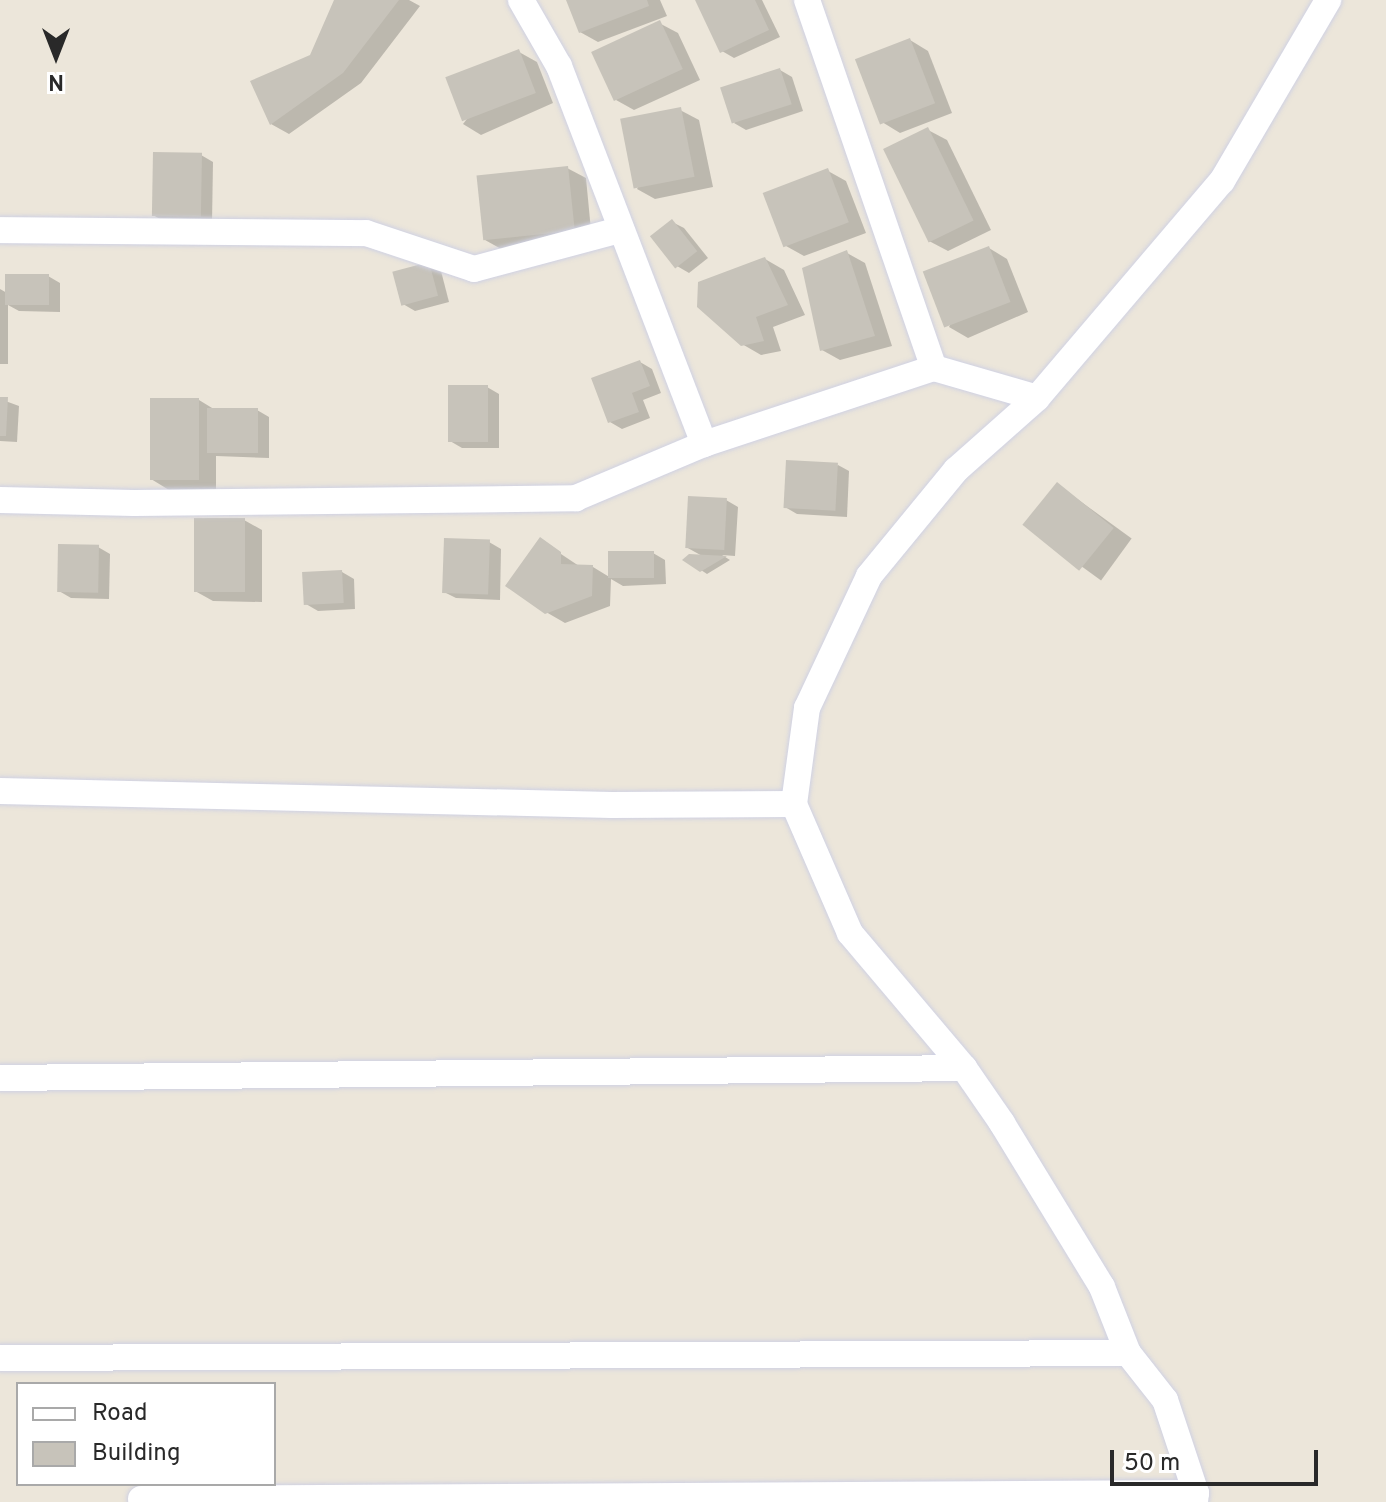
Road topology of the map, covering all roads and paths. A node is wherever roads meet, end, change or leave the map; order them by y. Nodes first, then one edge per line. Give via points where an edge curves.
1 (521, 0) edge
2 (807, 0) edge
3 (1328, 0) edge
4 (0, 230) edge
5 (620, 230) junction
6 (934, 368) junction
7 (1037, 398) junction
8 (704, 444) junction
9 (0, 500) edge
10 (0, 791) edge
11 (794, 804) junction
12 (964, 1068) junction
13 (0, 1078) edge
14 (1128, 1353) junction
15 (0, 1358) edge
16 (1196, 1497) edge
17 (141, 1499) dead end

1 - 5 street via 559,66
2 - 6 street
3 - 7 street via 1222,181
4 - 5 street via 366,233 474,269
5 - 8 street
6 - 7 street
6 - 8 street
7 - 11 street via 956,470 869,576 807,708
8 - 9 street via 576,498
10 - 11 street
11 - 12 street via 850,933
12 - 13 street
12 - 14 street via 1102,1287
14 - 15 street
14 - 16 street via 1165,1400
16 - 17 street

